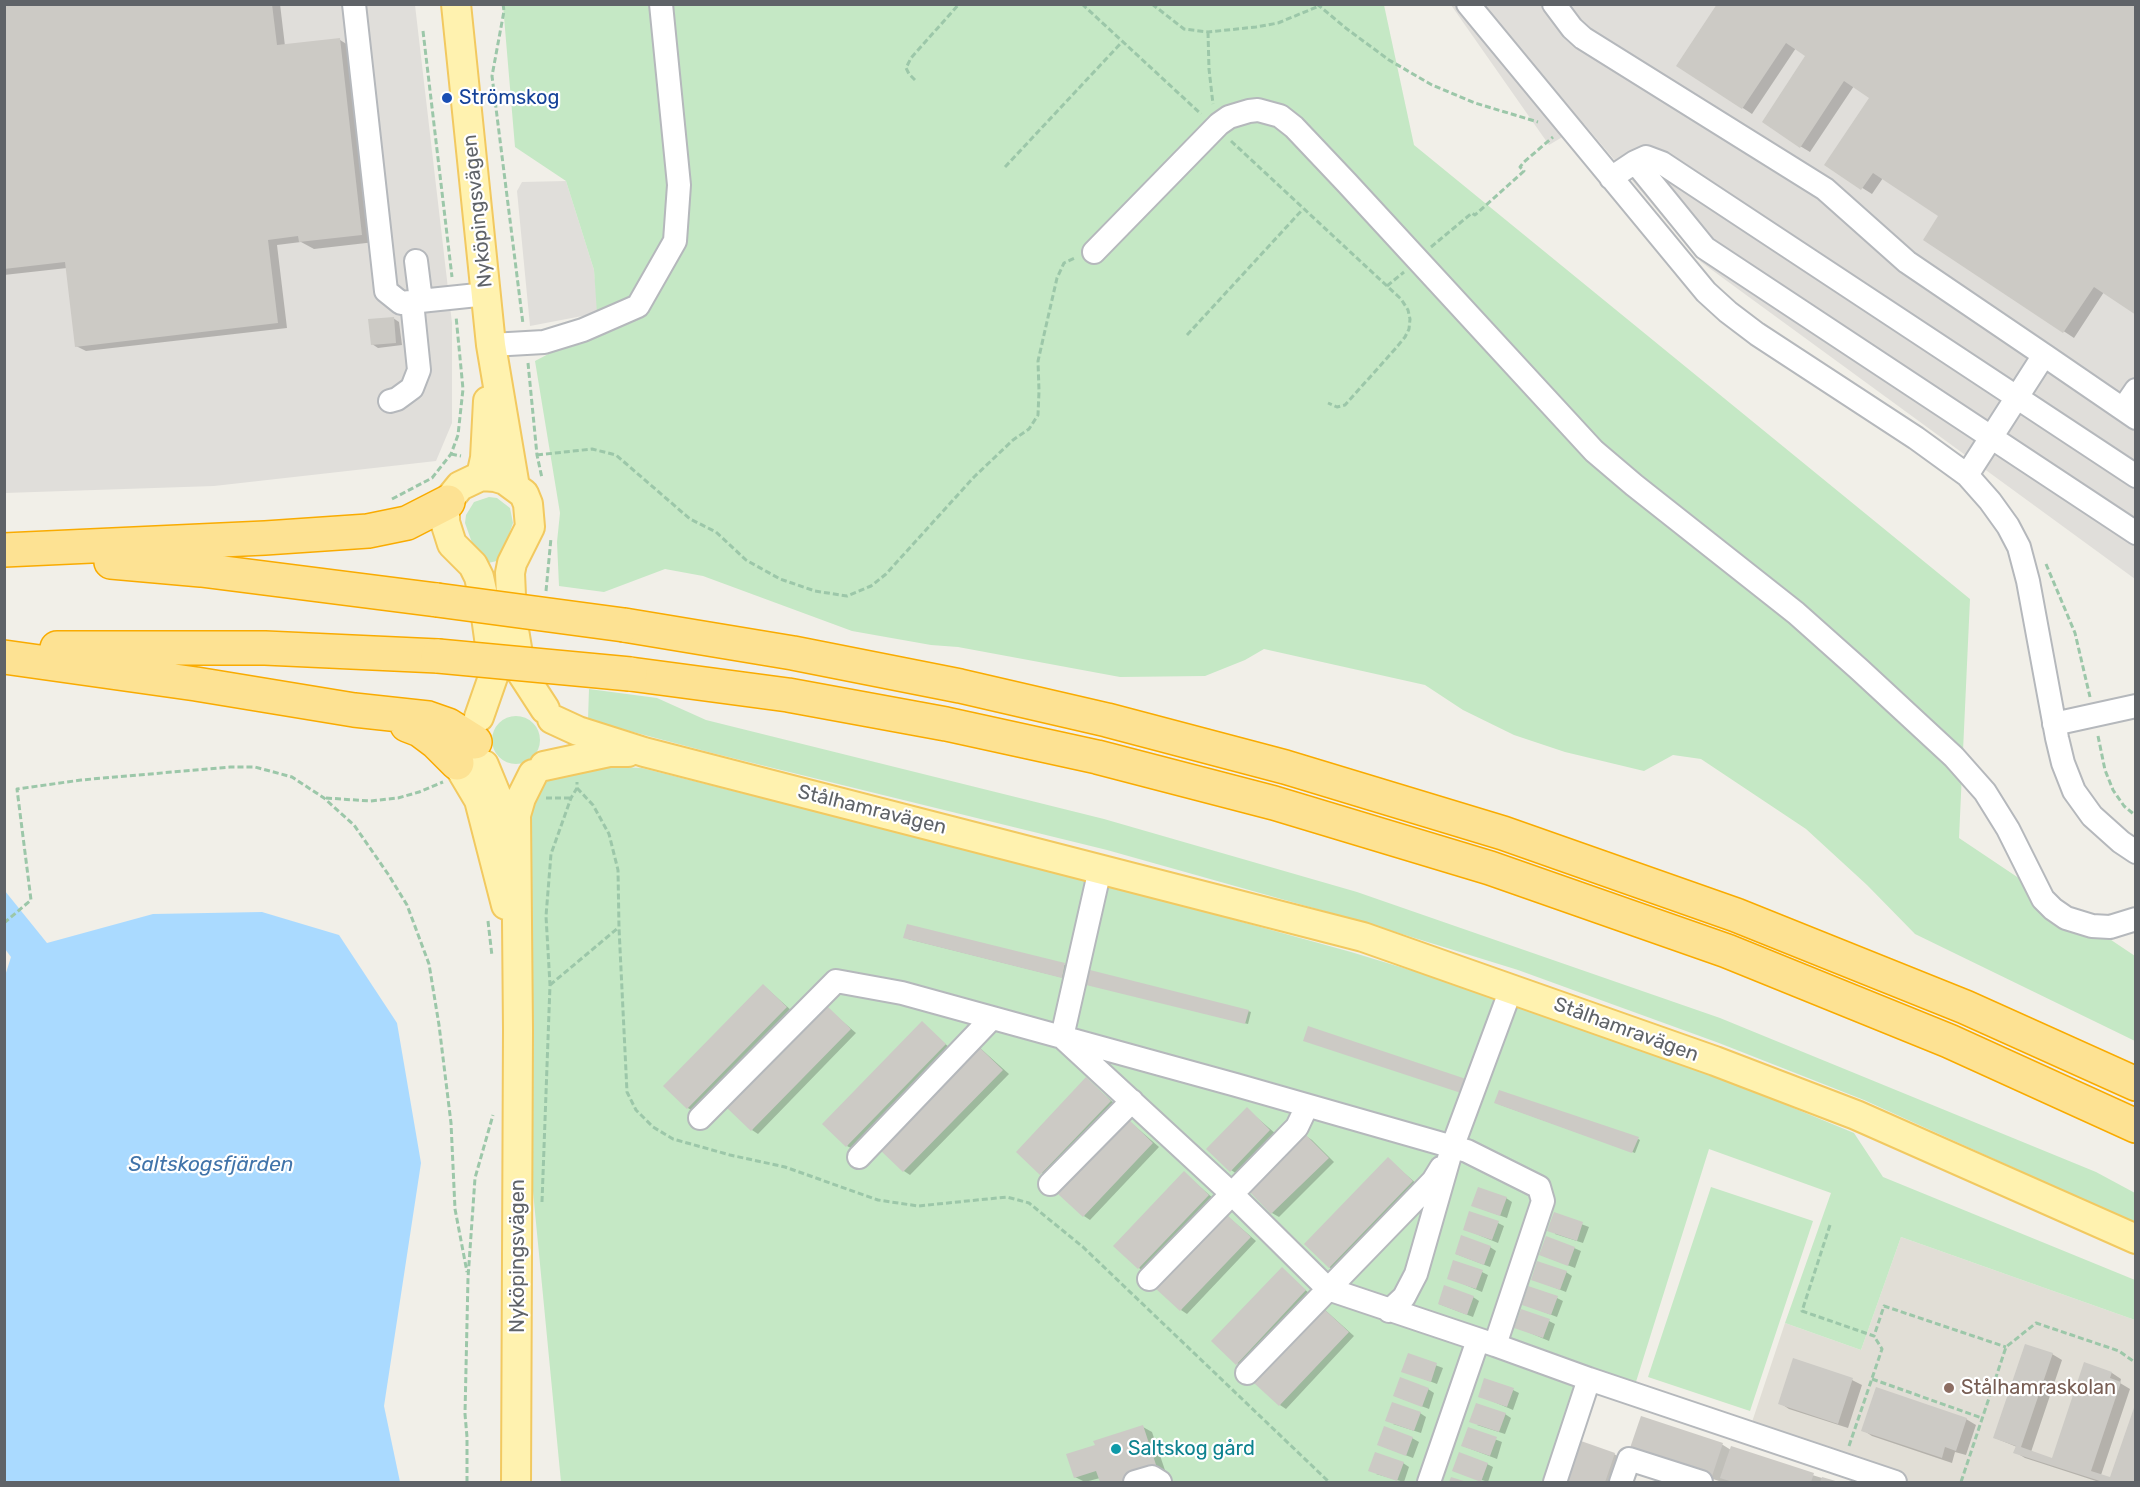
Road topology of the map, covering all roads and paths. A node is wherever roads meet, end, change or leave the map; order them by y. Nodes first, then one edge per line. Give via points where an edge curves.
1 (354, 4) edge
2 (456, 4) edge
3 (503, 4) edge
4 (661, 4) edge
5 (959, 4) edge
6 (1152, 4) edge
7 (1468, 4) edge
8 (1554, 4) edge
9 (1318, 5) edge
10 (423, 31) dead end
11 (1208, 32) junction
12 (1122, 42) dead end
13 (915, 80) dead end
14 (1219, 124) junction
15 (1562, 133) junction
16 (1635, 162) junction
17 (1005, 167) dead end
18 (1611, 178) junction
19 (1303, 208) junction
20 (1438, 240) dead end
21 (1094, 252) joint
22 (416, 261) dead end
23 (1396, 279) dead end
24 (1388, 286) junction
25 (488, 294) junction
26 (454, 298) junction
27 (417, 301) junction
28 (1186, 335) dead end
29 (525, 342) junction
30 (491, 345) junction
31 (2044, 355) junction
32 (2136, 390) edge
33 (2016, 399) junction
34 (390, 401) dead end
35 (1328, 402) dead end
36 (2129, 413) edge
37 (1991, 438) junction
38 (452, 454) dead end
39 (1967, 475) junction
40 (481, 476) junction
41 (2136, 477) edge
42 (515, 487) junction
43 (448, 502) junction
44 (2136, 533) edge
45 (4, 551) edge
46 (2045, 562) dead end
47 (4, 649) edge
48 (4, 657) edge
49 (2136, 706) edge
50 (549, 714) junction
51 (2094, 716) junction
52 (2054, 724) junction
53 (644, 752) junction
54 (469, 753) junction
55 (538, 770) junction
56 (577, 788) dead end
57 (324, 798) junction
58 (572, 798) dead end
59 (2136, 816) edge
60 (2136, 852) edge
61 (1100, 869) junction
62 (497, 911) junction
63 (2136, 919) edge
64 (4, 923) edge
65 (619, 928) junction
66 (494, 966) dead end
67 (550, 984) junction
68 (1511, 989) junction
69 (992, 1018) junction
70 (518, 1030) junction
71 (1062, 1037) junction
72 (2136, 1084) edge
73 (1132, 1101) junction
74 (496, 1105) dead end
75 (1307, 1106) junction
76 (700, 1118) dead end
77 (2136, 1126) edge
78 (1452, 1148) junction
79 (859, 1156) dead end
80 (1050, 1184) dead end
81 (1231, 1194) junction
82 (542, 1208) dead end
83 (1830, 1225) dead end
84 (2136, 1239) edge
85 (468, 1278) junction
86 (1149, 1279) dead end
87 (1328, 1289) junction
88 (1389, 1311) junction
89 (1874, 1336) junction
90 (1486, 1343) junction
91 (2006, 1347) junction
92 (2136, 1363) edge
93 (1247, 1372) dead end
94 (1589, 1379) junction
95 (1872, 1379) junction
96 (1982, 1418) junction
97 (1842, 1465) junction
98 (466, 1482) edge
99 (516, 1482) edge
100 (1135, 1482) edge
101 (1160, 1482) edge
102 (1329, 1482) edge
103 (1429, 1482) edge
104 (1555, 1482) edge
105 (1621, 1482) edge
106 (1701, 1482) edge
107 (1895, 1482) edge
108 (1961, 1482) edge

1 - 27 street via 386,291 401,303
2 - 25 main road, Nyköpingsvägen
3 - 29 path via 492,76
4 - 29 street via 679,185 675,241 638,306 583,330 544,342
5 - 13 path via 908,63 906,68
6 - 11 path via 1184,29
7 - 15 street via 1557,112
8 - 31 street via 1583,38 1825,189 1907,262
9 - 11 path via 1278,22
9 - 15 path via 1389,60 1432,85
10 - 26 path
11 - 14 path via 1211,90
12 - 17 path
14 - 19 path via 1225,136
14 - 21 street
14 - 63 street via 1240,113 1258,110 1281,116 1294,127 1594,451 1796,613 1954,758 1985,792 2043,899 2053,909 2066,918 2092,926 2110,927
15 - 18 street
15 - 20 path via 1524,162 1520,167 1524,171 1475,215 1472,213
16 - 18 street
16 - 33 street via 1646,157 1662,163
16 - 37 street via 1705,248
18 - 39 street via 1706,292 1728,312
19 - 24 path
19 - 28 path
21 - 29 path via 1064,263 1057,278 1038,361 1038,415 1029,429 974,477 886,574 871,586 847,596 815,591 780,579 746,560 717,532 690,519 616,455 592,449 537,455
22 - 27 street
23 - 24 path
24 - 35 path via 1408,310 1409,329 1405,337 1345,405 1337,407
25 - 26 street
25 - 30 main road, Nyköpingsvägen
26 - 27 street
26 - 38 path via 462,389 458,435
27 - 34 street via 419,370 412,388
29 - 30 street
30 - 40 main road, Nyköpingsvägen
30 - 42 main road, Nyköpingsvägen
31 - 33 street
31 - 36 street
32 - 36 street
33 - 37 street
33 - 41 street
37 - 39 street
37 - 44 street
39 - 52 street via 1990,501 2019,547
40 - 42 main road via 495,477
40 - 43 main road via 460,486
42 - 50 main road, Nyköpingsvägen via 528,504 530,527 510,573 512,618 521,672
43 - 45 highway via 407,523 368,531
43 - 54 main road via 448,534 478,577 494,674
45 - 72 highway, bridge via 201,570 624,625 793,653 1107,720 1285,767 1503,833 1736,915 1965,1007
46 - 51 path via 2075,633
47 - 77 highway, bridge via 265,648 438,656 630,674 788,695 1097,757 1308,813 1490,868 1727,951 1949,1041
48 - 54 highway via 428,718 448,725
49 - 51 street
50 - 53 main road, Stålhamravägen via 578,731
50 - 54 main road via 529,699 512,696 492,703
50 - 55 main road via 556,739 554,750
51 - 52 street
51 - 59 path via 2109,780 2118,799
52 - 60 street via 2074,791 2092,816
53 - 55 main road, Stålhamravägen via 609,752
53 - 61 main road, Stålhamravägen
54 - 55 main road via 494,773 508,778 520,778
54 - 57 path via 419,792 370,801
54 - 62 main road, Nyköpingsvägen
55 - 70 main road, Nyköpingsvägen via 516,815
56 - 65 path via 593,805 609,834 618,870
57 - 64 path via 292,777 255,767 81,780 17,789 31,900
57 - 85 path via 354,825 388,874 407,905 429,964 451,1124 455,1209
58 - 67 path via 551,854 546,916
61 - 68 main road, Stålhamravägen via 1363,937
61 - 71 street
62 - 66 path
62 - 70 main road, Nyköpingsvägen
65 - 67 path
65 - 102 path via 627,1092 636,1110 653,1127 673,1138 785,1167 878,1200 918,1206 1007,1197 1029,1203 1083,1247
67 - 82 path
68 - 78 street
68 - 84 main road, Stålhamravägen via 1856,1115
69 - 71 street
69 - 76 street via 902,993 836,981
69 - 79 street
70 - 99 main road, Nyköpingsvägen
71 - 73 street
71 - 75 street
73 - 80 street
73 - 81 street
74 - 85 path via 475,1178
75 - 78 street
75 - 81 street via 1297,1127
78 - 87 street via 1433,1181
78 - 88 street via 1416,1274 1404,1297
78 - 90 street via 1467,1151 1539,1187 1543,1201
81 - 86 street
81 - 87 street
83 - 89 path via 1802,1311
85 - 98 path
87 - 88 street
87 - 93 street
88 - 90 street
89 - 91 path via 1884,1306
89 - 95 path via 1882,1349
90 - 94 street
90 - 103 street
91 - 92 path via 2036,1323 2119,1351
91 - 96 path
94 - 97 street
94 - 104 street
95 - 96 path
95 - 97 path
96 - 108 path
97 - 107 street
100 - 101 street via 1152,1477
105 - 106 street via 1629,1459

